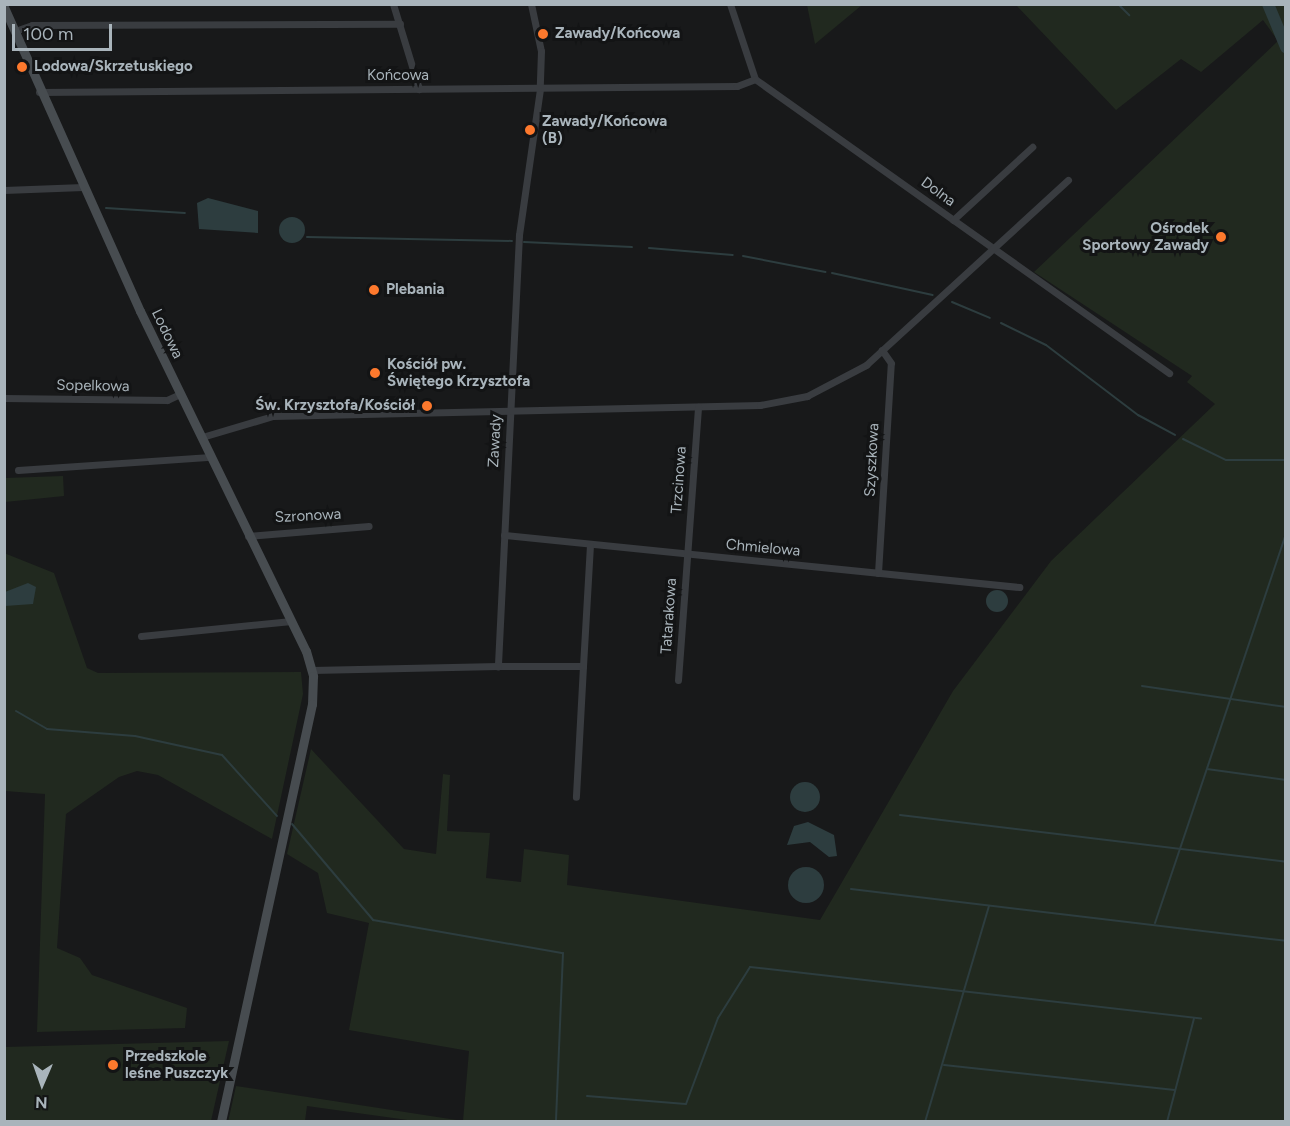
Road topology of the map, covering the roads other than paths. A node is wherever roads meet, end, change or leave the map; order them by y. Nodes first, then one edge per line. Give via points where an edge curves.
1 (393, 4) edge
2 (531, 4) edge
3 (730, 4) edge
4 (4, 7) edge
5 (400, 24) junction
6 (15, 31) junction
7 (755, 79) junction
8 (419, 89) junction
9 (540, 89) junction
10 (39, 92) junction
11 (1032, 147) dead end
12 (1068, 180) dead end
13 (83, 187) junction
14 (4, 190) edge
15 (953, 220) junction
16 (992, 249) junction
17 (882, 350) junction
18 (1169, 373) dead end
19 (180, 394) junction
20 (4, 398) edge
21 (698, 407) junction
22 (510, 411) junction
23 (202, 437) junction
24 (211, 457) junction
25 (18, 471) dead end
26 (369, 526) dead end
27 (504, 535) junction
28 (248, 536) junction
29 (590, 544) junction
30 (687, 555) junction
31 (878, 573) junction
32 (1019, 587) dead end
33 (291, 621) junction
34 (141, 636) dead end
35 (498, 666) junction
36 (583, 666) junction
37 (312, 669) junction
38 (678, 681) dead end
39 (576, 797) dead end
40 (221, 1122) edge

1 - 5 street
2 - 9 street, Zawady via 541,51
3 - 7 street
4 - 6 street, Lodowa
5 - 6 street via 32,25
5 - 8 street
6 - 10 street, Lodowa
7 - 9 street, Końcowa via 737,86
7 - 15 street, Dolna
8 - 9 street, Końcowa
8 - 10 street, Końcowa
9 - 22 street, Zawady via 520,225
10 - 13 street, Lodowa
11 - 15 street
12 - 16 street
13 - 14 street
13 - 19 street, Lodowa
15 - 16 street, Dolna
16 - 17 street
16 - 18 street, Dolna
17 - 21 street via 851,375 807,396 760,405
17 - 31 street, Szyszkowa via 891,363
19 - 20 street, Sopelkowa via 167,400
19 - 23 street, Lodowa
21 - 22 street
21 - 30 street, Trzcinowa
22 - 23 street via 273,416
22 - 27 street, Zawady
23 - 24 street, Lodowa
24 - 25 street
24 - 28 street, Lodowa
26 - 28 street, Szronowa
27 - 29 street, Chmielowa
27 - 35 street, Zawady
28 - 33 street, Lodowa
29 - 30 street, Chmielowa
29 - 36 street
30 - 31 street, Chmielowa
30 - 38 street, Tatarakowa
31 - 32 street, Chmielowa
33 - 34 street
33 - 37 street, Lodowa
35 - 36 street
35 - 37 street
36 - 39 street
37 - 40 street via 312,704

